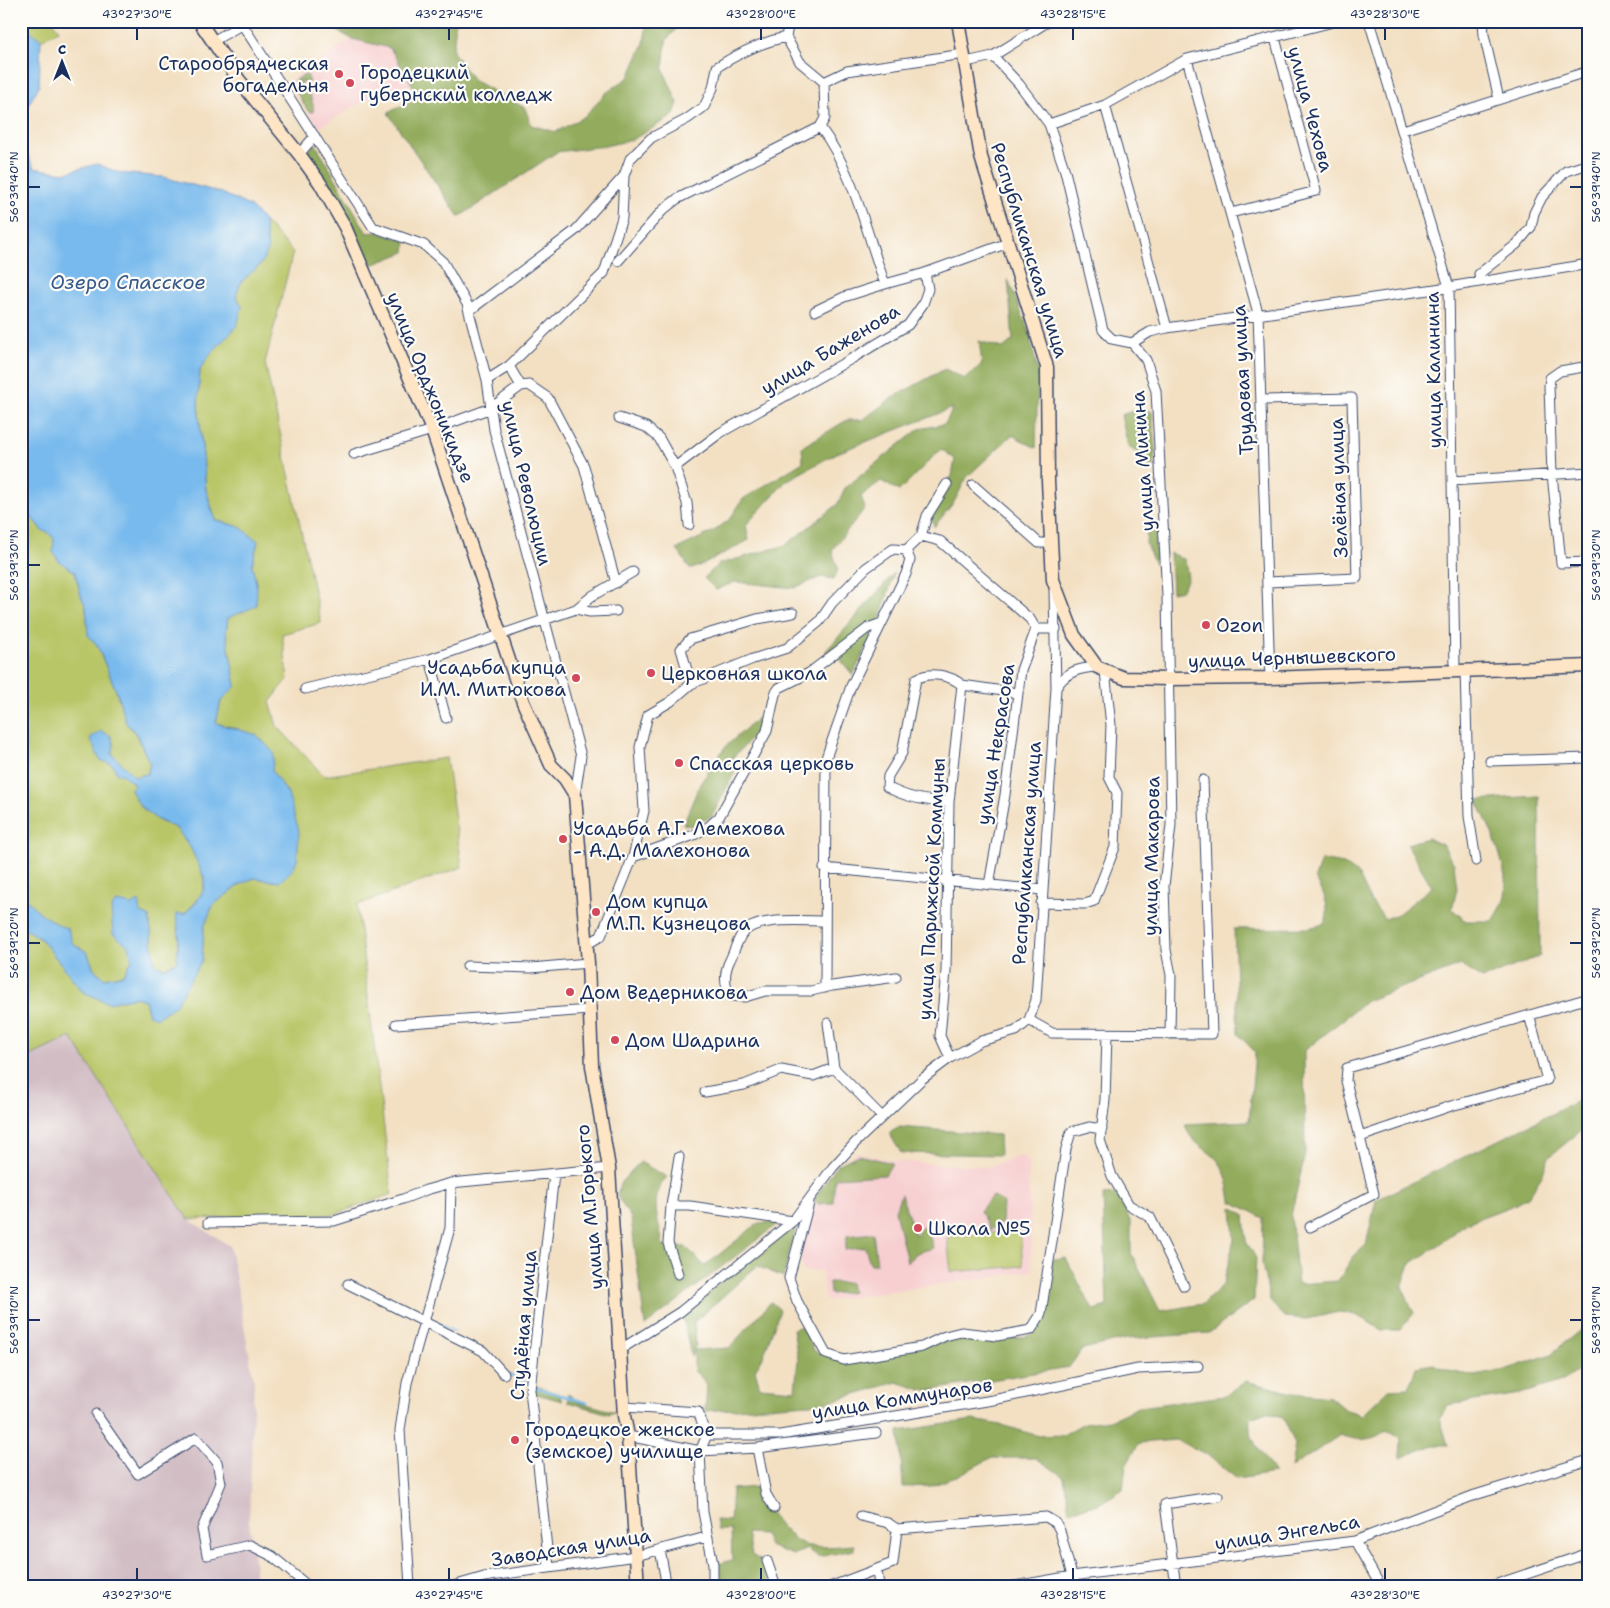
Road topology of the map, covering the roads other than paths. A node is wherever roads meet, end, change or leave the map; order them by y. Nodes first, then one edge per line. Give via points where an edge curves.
1 (198, 21) edge
2 (789, 21) edge
3 (958, 21) edge
4 (1049, 21) edge
5 (1338, 21) edge
6 (1369, 21) edge
7 (1483, 21) edge
8 (240, 23) edge
9 (786, 37) junction
10 (1275, 38) junction
11 (213, 41) junction
12 (992, 56) junction
13 (965, 58) junction
14 (1187, 59) junction
15 (1589, 71) edge
16 (824, 82) junction
17 (1499, 99) junction
18 (1105, 105) junction
19 (1049, 124) junction
20 (820, 127) junction
21 (1403, 130) junction
22 (315, 136) junction
23 (299, 154) junction
24 (1589, 164) edge
25 (624, 176) junction
26 (1231, 212) junction
27 (1008, 242) junction
28 (618, 261) dead end
29 (1589, 264) edge
30 (925, 273) junction
31 (1480, 281) junction
32 (885, 284) junction
33 (1449, 287) junction
34 (815, 310) dead end
35 (469, 311) junction
36 (1258, 313) junction
37 (1167, 328) junction
38 (1132, 343) junction
39 (509, 366) junction
40 (1589, 366) edge
41 (487, 380) junction
42 (521, 386) junction
43 (1261, 400) junction
44 (491, 408) junction
45 (619, 418) dead end
46 (432, 430) junction
47 (354, 454) dead end
48 (675, 467) junction
49 (1589, 472) edge
50 (1552, 474) junction
51 (1452, 481) junction
52 (947, 484) dead end
53 (973, 485) dead end
54 (689, 525) dead end
55 (921, 536) junction
56 (1051, 543) junction
57 (906, 550) junction
58 (1589, 562) edge
59 (633, 572) dead end
60 (1053, 580) junction
61 (1267, 582) junction
62 (616, 583) junction
63 (576, 609) junction
64 (616, 611) dead end
65 (793, 613) dead end
66 (544, 619) junction
67 (882, 623) junction
68 (1036, 629) junction
69 (1056, 629) junction
70 (499, 634) junction
71 (430, 659) junction
72 (1589, 666) edge
73 (1101, 669) junction
74 (1460, 670) junction
75 (1270, 678) junction
76 (1168, 679) junction
77 (691, 684) junction
78 (962, 685) junction
79 (1056, 688) junction
80 (305, 689) dead end
81 (1017, 693) junction
82 (446, 718) dead end
83 (1589, 758) edge
84 (1490, 761) dead end
85 (1203, 780) dead end
86 (575, 795) junction
87 (948, 802) junction
88 (633, 857) junction
89 (1476, 861) dead end
90 (824, 868) junction
91 (946, 880) junction
92 (989, 885) junction
93 (1042, 890) junction
94 (1041, 903) junction
95 (824, 921) junction
96 (586, 945) junction
97 (588, 963) junction
98 (467, 966) dead end
99 (896, 977) dead end
100 (824, 988) junction
101 (1589, 998) edge
102 (590, 1010) junction
103 (1529, 1015) junction
104 (1029, 1020) junction
105 (828, 1023) dead end
106 (396, 1024) dead end
107 (1170, 1034) junction
108 (1107, 1035) junction
109 (950, 1058) junction
110 (834, 1068) junction
111 (705, 1092) dead end
112 (882, 1117) junction
113 (1102, 1129) junction
114 (1360, 1137) junction
115 (680, 1157) dead end
116 (609, 1168) junction
117 (554, 1174) junction
118 (451, 1183) junction
119 (809, 1201) junction
120 (671, 1206) junction
121 (793, 1221) junction
122 (208, 1223) dead end
123 (1310, 1227) dead end
124 (678, 1274) dead end
125 (348, 1284) dead end
126 (1184, 1286) dead end
127 (424, 1320) junction
128 (621, 1349) junction
129 (1198, 1366) dead end
130 (504, 1374) dead end
131 (625, 1407) junction
132 (96, 1414) dead end
133 (876, 1433) dead end
134 (707, 1435) junction
135 (628, 1436) junction
136 (757, 1448) junction
137 (700, 1452) junction
138 (1589, 1460) edge
139 (1218, 1496) dead end
140 (774, 1508) dead end
141 (861, 1516) dead end
142 (897, 1529) junction
143 (706, 1537) junction
144 (1355, 1541) junction
145 (660, 1550) junction
146 (1589, 1553) edge
147 (636, 1556) junction
148 (767, 1561) dead end
149 (1173, 1565) junction
150 (549, 1568) junction
151 (877, 1568) junction
152 (1072, 1576) junction
153 (1025, 1586) edge
154 (310, 1587) edge
155 (638, 1587) edge
156 (667, 1587) edge
157 (713, 1587) edge
158 (776, 1587) edge
159 (830, 1587) edge
160 (879, 1587) edge
161 (1009, 1587) edge
162 (1176, 1587) edge
163 (1381, 1587) edge
164 (1488, 1587) edge

1 - 11 street, улица Орджоникидзе
2 - 9 street
3 - 13 street, Республиканская улица
4 - 12 street
5 - 10 street
6 - 21 street, улица Калинина
7 - 17 street
8 - 11 street
8 - 22 street
9 - 16 street via 800,62
9 - 25 street via 747,50 718,67 704,107 651,138 630,158
10 - 14 street
10 - 26 street, улица Чехова via 1316,191
11 - 23 street, улица Орджоникидзе via 239,80
12 - 13 street
12 - 19 street via 1019,84
13 - 16 street via 847,71
13 - 27 street, Республиканская улица via 981,158
14 - 18 street
14 - 26 street, Трудовая улица
15 - 17 street
16 - 20 street via 826,111
17 - 21 street
18 - 19 street
18 - 37 street
19 - 38 street via 1103,330 1112,338
20 - 28 street via 677,199 663,210
20 - 32 street via 832,144 866,225
21 - 33 street, улица Калинина
22 - 23 street
22 - 35 street, улица Революции via 373,226 424,245 443,262
23 - 46 street, улица Орджоникидзе via 345,227
24 - 31 street via 1566,171 1542,197 1531,227 1517,244 1479,274
25 - 35 street via 576,230
25 - 39 street via 622,218 604,273
26 - 36 street, Трудовая улица
27 - 30 street
27 - 56 street, Республиканская улица via 1047,367
29 - 31 street
30 - 32 street
30 - 48 street, улица Баженова via 928,289 923,304 908,324 720,433
31 - 33 street
32 - 34 street
33 - 36 street
33 - 51 street, улица Калинина
35 - 41 street, улица Революции
36 - 37 street
36 - 43 street, Трудовая улица
37 - 38 street via 1150,332
38 - 76 street, улица Минина via 1146,360 1156,391
39 - 41 street
39 - 42 street
40 - 50 street via 1560,371 1550,378
41 - 44 street, улица Революции
42 - 44 street
42 - 62 street via 529,385 548,398 584,466
43 - 61 street, Трудовая улица
43 - 61 street, Зелёная улица via 1352,398 1357,578
44 - 46 street
44 - 66 street, улица Революции
45 - 48 street via 646,427 659,438
46 - 47 street
46 - 70 street, улица Орджоникидзе
48 - 54 street via 687,503
49 - 50 street
50 - 51 street
50 - 58 street via 1561,563
51 - 74 street, улица Калинина
52 - 55 street via 927,516
53 - 56 street via 1039,543
55 - 57 street
55 - 68 street via 940,541 1030,619
56 - 60 street, Республиканская улица
57 - 67 street via 910,560 906,574
57 - 77 street via 893,549 866,568 832,603 819,622 787,648 753,658
59 - 62 street
60 - 69 street, Республиканская улица
60 - 73 street via 1074,635
61 - 75 street, Трудовая улица
62 - 63 street
63 - 64 street
63 - 66 street
65 - 77 street via 757,619 690,639 682,649
66 - 70 street
66 - 86 street, улица Революции via 581,756
67 - 88 street via 868,628 809,673 780,688 775,694 767,731 719,817 708,827
67 - 90 street via 851,686 826,758
68 - 69 street
68 - 81 street, улица Некрасова via 1027,650
69 - 79 street, Республиканская улица
70 - 71 street
70 - 86 street, улица Орджоникидзе via 523,702 551,765
71 - 80 street
71 - 82 street
72 - 74 street, улица Чернышевского
73 - 76 street, улица Чернышевского via 1124,678
73 - 79 street via 1081,668 1068,674
73 - 94 street via 1111,725 1109,777 1117,793 1115,847 1094,901 1085,904
74 - 75 street, улица Чернышевского
74 - 89 street, улица Калинина via 1469,816
75 - 76 street, улица Чернышевского
76 - 107 street, улица Макарова via 1171,826 1164,886 1166,950 1171,975
77 - 88 street via 648,715 640,747 644,811
78 - 81 street
78 - 87 street, улица Парижской Коммуны
78 - 87 street via 955,679 926,674 916,679 902,753 886,781 887,787 898,793 924,801
79 - 93 street, Республиканская улица
81 - 92 street, улица Некрасова via 1005,795
83 - 84 street
85 - 107 street via 1212,1034
86 - 96 street, улица М.Горького
87 - 91 street, улица Парижской Коммуны
88 - 96 street via 601,936
90 - 91 street
90 - 95 street
91 - 92 street
91 - 109 street, улица Парижской Коммуны via 946,971 940,1036
92 - 93 street
93 - 94 street, Республиканская улица
94 - 104 street, Республиканская улица via 1036,1000
95 - 100 street
95 - 100 street via 757,924 742,933 728,964 724,986 730,996 745,997 765,991
96 - 97 street, улица М.Горького
97 - 98 street via 531,968
97 - 102 street, улица М.Горького
99 - 100 street
101 - 103 street
102 - 106 street
102 - 116 street, улица М.Горького via 592,1066
103 - 114 street via 1347,1068 1346,1081
103 - 114 street via 1547,1080 1451,1106
104 - 108 street via 1052,1033
104 - 109 street via 1016,1031 981,1041
105 - 110 street
107 - 108 street
108 - 113 street
109 - 112 street
110 - 111 street via 813,1076 781,1070 744,1085
110 - 112 street
112 - 119 street via 833,1167
113 - 119 street via 1089,1127 1071,1132 1041,1314 1030,1330 997,1336 961,1332 922,1347 844,1360 826,1354 798,1301 790,1278
113 - 126 street via 1100,1140 1112,1176 1129,1205 1150,1217
114 - 123 street via 1374,1194
115 - 120 street
116 - 117 street
116 - 128 street, улица М.Горького
117 - 118 street
117 - 150 street, Студёная улица via 530,1390
118 - 122 street via 334,1221
118 - 127 street via 450,1228
119 - 121 street
120 - 121 street
120 - 124 street via 668,1243
121 - 128 street via 680,1312
125 - 127 street
127 - 130 street via 483,1351
127 - 150 street, Заводская улица via 407,1383 400,1430 410,1586 453,1586 484,1577
128 - 131 street, улица М.Горького
129 - 134 street, улица Коммунаров via 1138,1369 993,1400 780,1435
131 - 134 street via 698,1412
131 - 135 street, улица М.Горького
132 - 154 street via 138,1474 196,1438 217,1462 221,1483 202,1529 207,1555 250,1545 272,1556
133 - 136 street, улица Коммунаров
134 - 137 street
135 - 137 street, улица Коммунаров
135 - 147 street, улица М.Горького
136 - 137 street, улица Коммунаров
136 - 140 street via 766,1494
137 - 143 street
138 - 144 street, улица Энгельса via 1475,1495
139 - 149 street via 1165,1504
141 - 142 street via 888,1523
142 - 151 street via 893,1563
142 - 152 street via 1046,1517 1056,1523 1060,1531
143 - 145 street, Заводская улица
143 - 157 street
144 - 149 street, улица Энгельса
144 - 163 street
145 - 147 street, Заводская улица
145 - 156 street
146 - 164 street
147 - 150 street, Заводская улица
147 - 155 street, улица М.Горького
148 - 158 street
149 - 152 street, улица Энгельса
149 - 162 street
151 - 159 street
151 - 160 street
152 - 153 street, улица Энгельса
153 - 161 street, улица Энгельса

